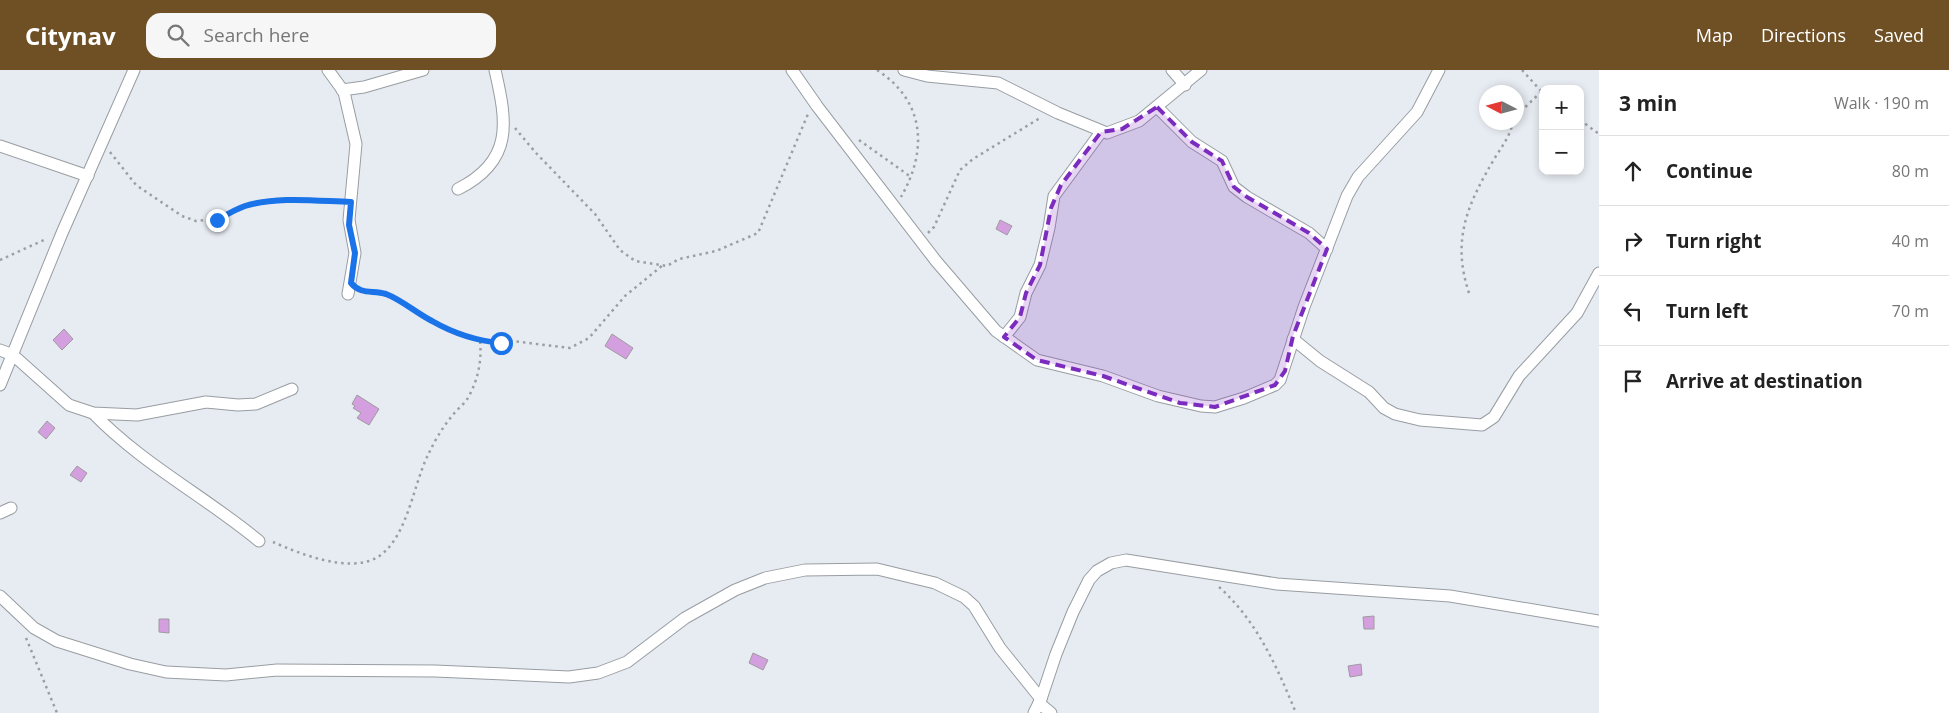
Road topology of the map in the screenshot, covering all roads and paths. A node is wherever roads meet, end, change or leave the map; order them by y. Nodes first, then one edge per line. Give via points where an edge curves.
1 (134, 70) edge
2 (328, 70) edge
3 (423, 70) edge
4 (495, 70) edge
5 (792, 70) edge
6 (877, 70) edge
7 (904, 70) edge
8 (1172, 70) edge
9 (1201, 70) edge
10 (1438, 70) edge
11 (1522, 70) edge
12 (1185, 85) junction
13 (1539, 89) edge
14 (342, 90) junction
15 (1539, 95) edge
16 (814, 102) junction
17 (1157, 107) junction
18 (1524, 109) edge
19 (1053, 111) junction
20 (503, 116) junction
21 (1584, 123) edge
22 (1510, 130) edge
23 (837, 132) junction
24 (1101, 132) junction
25 (1599, 134) edge
26 (102, 143) junction
27 (0, 146) edge
28 (88, 176) junction
29 (911, 177) junction
30 (458, 189) dead end
31 (351, 202) junction
32 (894, 208) junction
33 (62, 233) junction
34 (921, 239) junction
35 (1327, 249) junction
36 (0, 260) edge
37 (663, 265) junction
38 (1599, 273) edge
39 (349, 288) joint
40 (1469, 293) dead end
41 (1004, 337) junction
42 (1293, 339) junction
43 (480, 341) junction
44 (0, 350) edge
45 (13, 355) junction
46 (0, 385) edge
47 (292, 390) dead end
48 (93, 413) junction
49 (11, 508) dead end
50 (0, 514) edge
51 (259, 541) dead end
52 (274, 542) dead end
53 (1204, 574) junction
54 (0, 596) edge
55 (22, 618) junction
56 (1599, 621) edge
57 (1038, 705) edge
58 (57, 713) edge
59 (1051, 713) edge
60 (1296, 713) edge

1 - 26 street
2 - 14 street
3 - 14 street
4 - 20 street
5 - 16 street
6 - 29 path via 900,89 916,121 919,153
7 - 19 street via 927,76 998,83
8 - 12 street
9 - 12 street
10 - 35 street via 1417,112 1358,177 1340,211
11 - 13 path
12 - 17 street
14 - 31 street via 352,118 356,144
15 - 18 path
16 - 23 street
16 - 37 path via 758,232 716,252
17 - 24 street via 1122,129
17 - 35 street via 1192,142 1222,161 1234,187 1309,233
19 - 24 street
19 - 34 path via 960,170 934,227
20 - 30 street via 500,148 489,168
20 - 37 path via 595,214 625,254 635,261
21 - 25 path
22 - 40 path via 1465,220 1460,251 1461,271
23 - 29 path via 859,140
23 - 32 street
24 - 41 street via 1054,196 1040,265 1026,293 1020,317
26 - 28 street
26 - 31 path via 136,185 182,216 196,221 217,220 260,203
27 - 28 street
28 - 33 street
29 - 32 path
31 - 39 street via 349,225 355,253
32 - 34 street
33 - 36 path
33 - 45 street
34 - 41 street
35 - 42 street
37 - 43 path via 625,296 589,338 570,348
38 - 42 street via 1577,313 1519,376 1494,417 1482,425 1420,420 1395,414
39 - 43 path via 387,295 431,321
41 - 42 street via 1037,360 1103,376 1180,403 1208,406 1244,398 1276,385 1285,371
43 - 52 path via 479,372 469,396 440,433 427,456 401,530 380,556 368,562 338,562 297,552
44 - 45 street
45 - 46 street
45 - 48 street via 64,402
47 - 48 street via 256,404 206,402 137,415
48 - 51 street via 148,459
49 - 50 street
53 - 56 street via 1277,584 1450,596
53 - 57 street via 1126,560 1097,570 1073,612
53 - 60 path via 1233,600 1254,628
54 - 55 street
55 - 57 street via 48,637 85,651 130,664 188,674 233,675 277,670 435,671 569,677 598,673 627,662 685,618 735,590 766,578 805,570 877,569 935,583 964,597 974,606
55 - 58 path via 26,638
57 - 59 street

